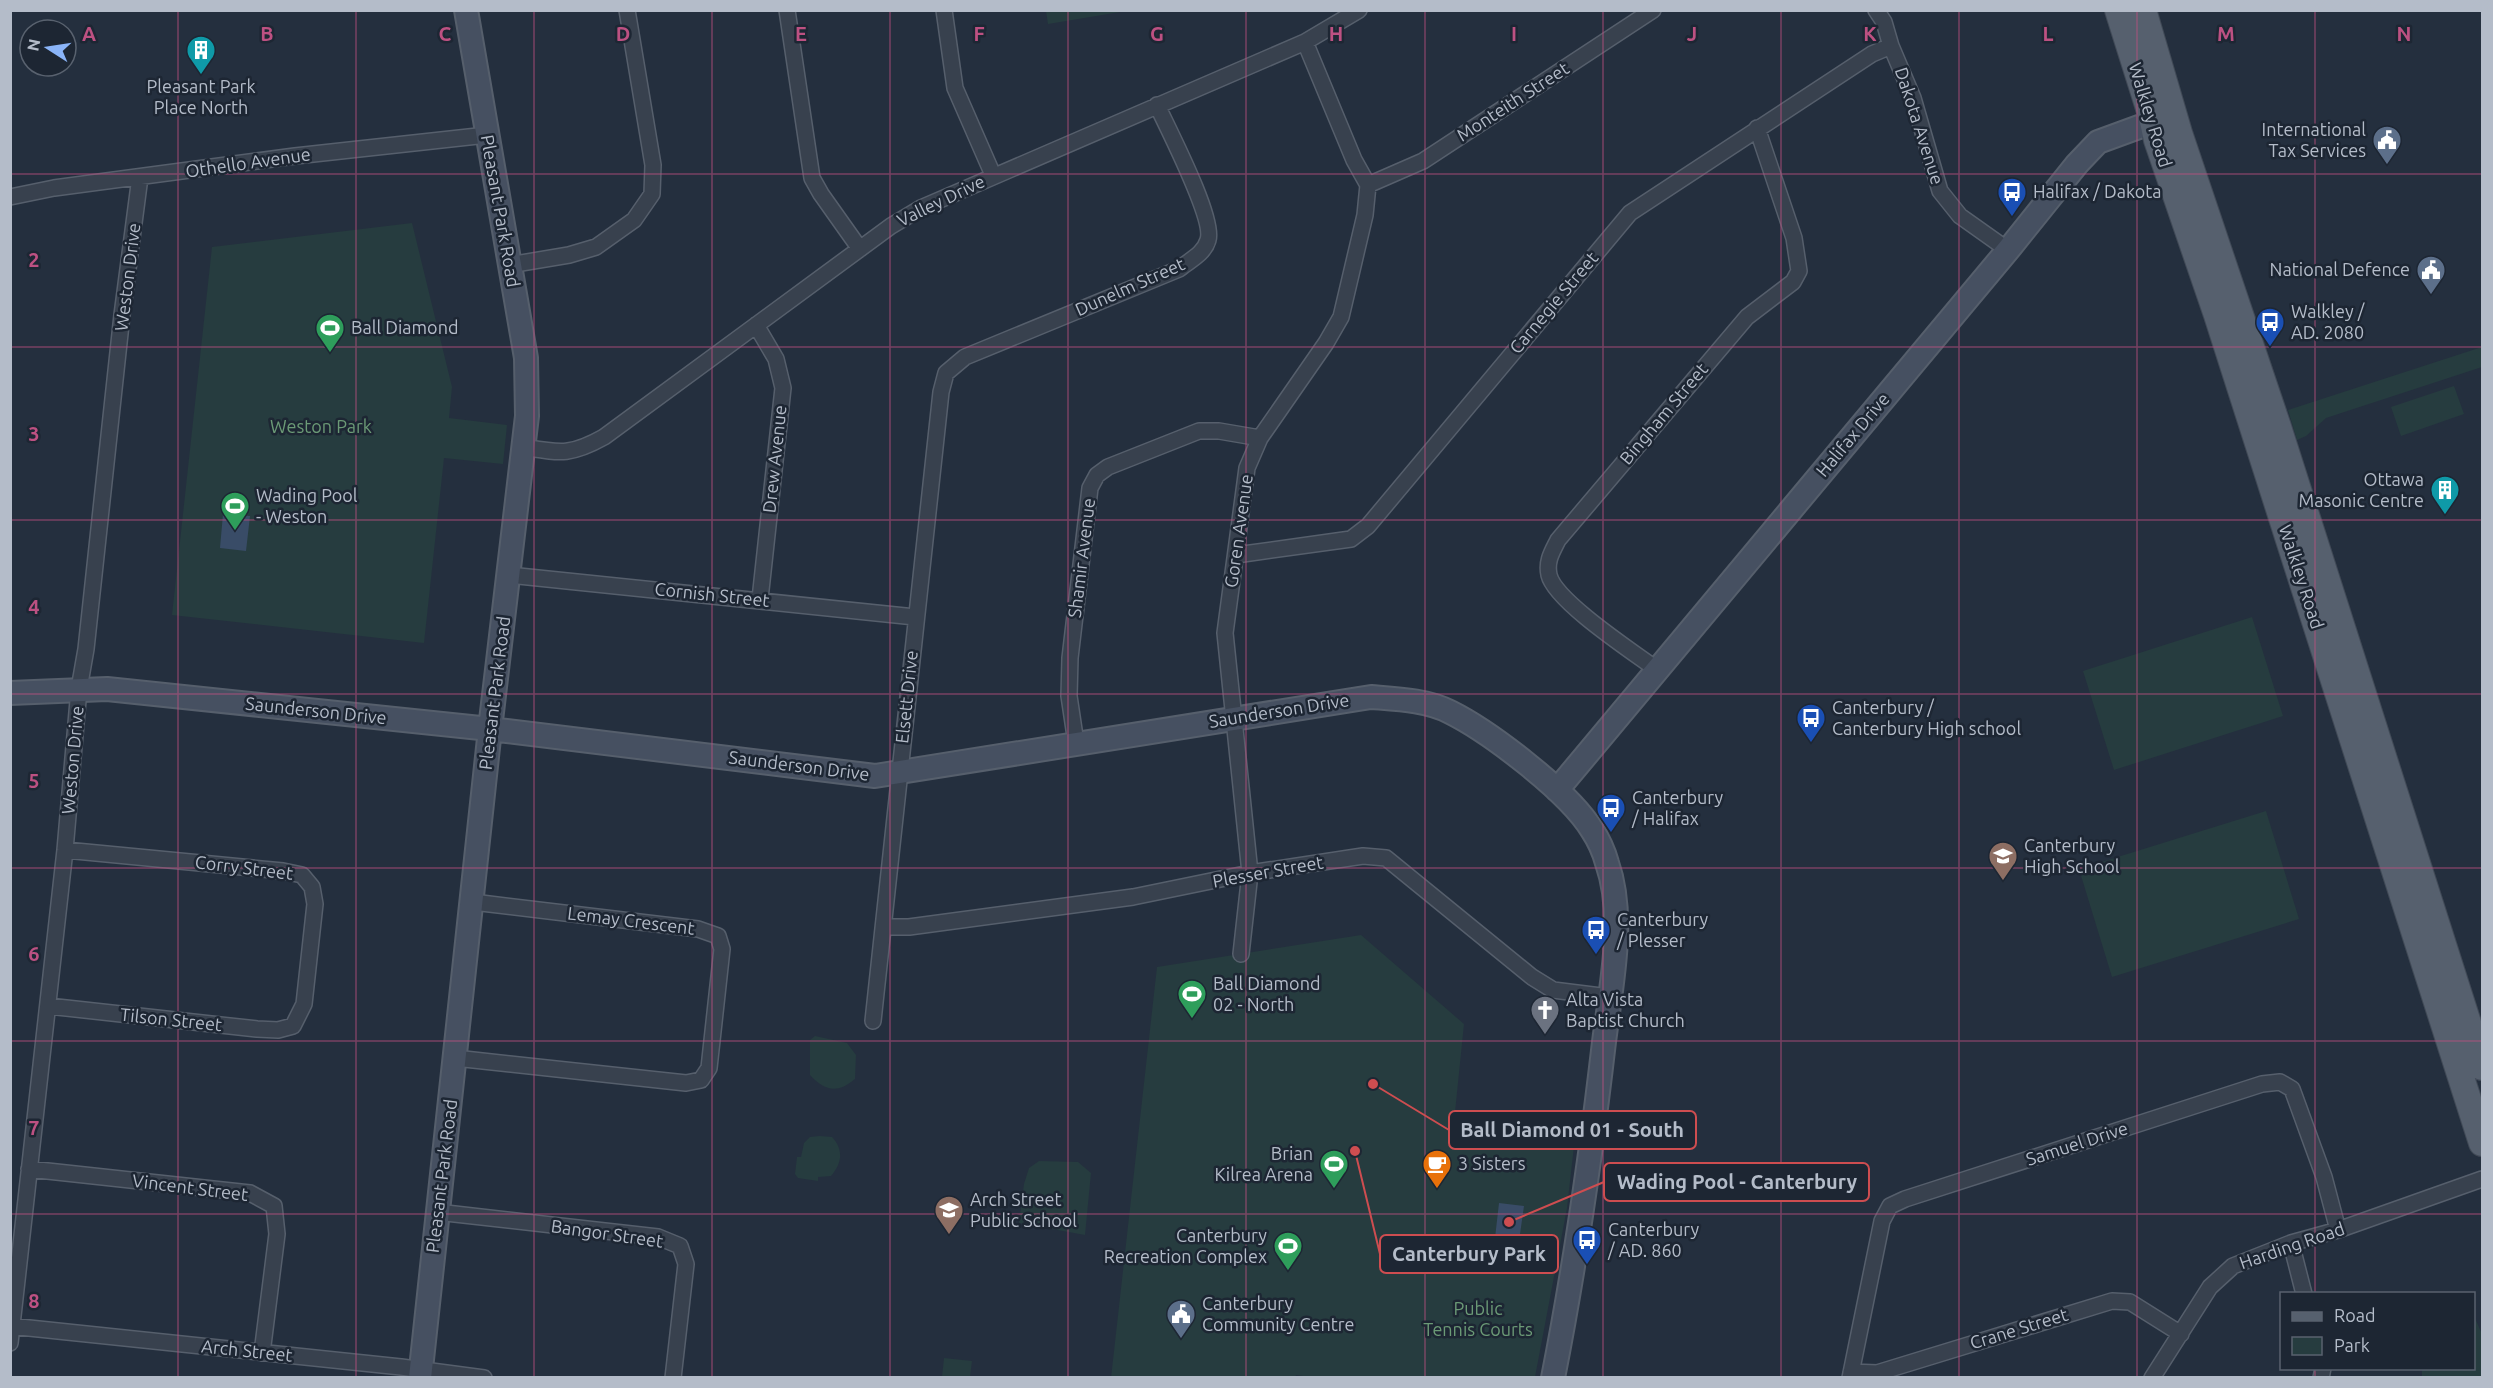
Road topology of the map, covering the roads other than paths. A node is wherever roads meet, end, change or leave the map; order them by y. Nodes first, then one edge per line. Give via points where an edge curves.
1 (466, 10) edge
2 (627, 10) edge
3 (787, 10) edge
4 (944, 10) edge
5 (1359, 10) edge
6 (1653, 10) edge
7 (1876, 10) edge
8 (2118, 10) edge
9 (2143, 10) edge
10 (1305, 42) junction
11 (1891, 46) junction
12 (1157, 105) junction
13 (2163, 118) junction
14 (1757, 128) junction
15 (487, 135) junction
16 (993, 176) junction
17 (140, 177) junction
18 (1368, 184) junction
19 (10, 196) edge
20 (860, 249) junction
21 (2008, 250) junction
22 (509, 265) junction
23 (756, 325) junction
24 (946, 373) joint
25 (1260, 438) junction
26 (523, 447) junction
27 (1236, 555) junction
28 (509, 575) junction
29 (760, 599) junction
30 (915, 617) junction
31 (1656, 669) junction
32 (79, 689) junction
33 (10, 693) edge
34 (1235, 718) junction
35 (490, 729) junction
36 (1076, 743) junction
37 (899, 773) junction
38 (1557, 790) junction
39 (65, 850) junction
40 (1250, 873) junction
41 (2417, 899) junction
42 (473, 902) junction
43 (884, 927) junction
44 (1241, 954) dead end
45 (1610, 997) junction
46 (48, 1006) junction
47 (873, 1021) dead end
48 (293, 1026) joint
49 (455, 1058) junction
50 (2482, 1067) edge
51 (2478, 1114) edge
52 (2482, 1143) edge
53 (29, 1169) junction
54 (2482, 1179) edge
55 (437, 1212) junction
56 (2338, 1230) junction
57 (2291, 1244) junction
58 (2304, 1292) edge
59 (11, 1327) edge
60 (2181, 1334) junction
61 (10, 1343) edge
62 (262, 1353) junction
63 (420, 1373) edge
64 (1850, 1375) edge
65 (484, 1377) edge
66 (674, 1377) edge
67 (1553, 1377) edge
68 (2152, 1377) edge

1 - 15 street, Pleasant Park Road
2 - 22 street via 653,165 652,194 634,220 596,247
3 - 20 street via 812,178
4 - 16 street via 955,88
5 - 10 street, Valley Drive
6 - 18 street, Monteith Street via 1423,161
7 - 11 street, Dakota Avenue
8 - 13 main road, Walkley Road
9 - 13 main road, Walkley Road
10 - 12 street, Valley Drive
10 - 18 street via 1354,160
11 - 14 street, Carnegie Street via 1872,54
11 - 21 street, Dakota Avenue via 1913,98 1940,191 1960,216
12 - 16 street, Valley Drive
12 - 24 street, Dunelm Street via 1206,216 1210,237 1203,251 1179,268 965,357
13 - 21 street, Halifax Drive via 2098,142
13 - 41 main road, Walkley Road
14 - 27 street, Carnegie Street via 1629,213 1368,526 1351,539
14 - 31 street, Bingham Street via 1794,238 1798,271 1793,282 1740,326 1558,540 1549,559 1553,586
15 - 17 street, Othello Avenue
15 - 22 street, Pleasant Park Road
16 - 20 street, Valley Drive via 921,208
17 - 19 street, Othello Avenue
17 - 32 street, Weston Drive
18 - 25 street, Goren Avenue via 1365,215 1341,317
20 - 23 street, Valley Drive
21 - 31 street, Halifax Drive
22 - 26 street, Pleasant Park Road via 526,358
23 - 26 street, Valley Drive via 604,437 583,448 568,453
23 - 29 street, Drew Avenue via 776,359 783,388
24 - 30 street, Elsett Drive
25 - 27 street, Goren Avenue via 1247,468
25 - 36 street, Shamir Avenue via 1199,431 1097,475 1090,488 1070,658 1069,696
26 - 28 street, Pleasant Park Road
27 - 34 street, Goren Avenue via 1226,633
28 - 29 street, Cornish Street
28 - 35 street, Pleasant Park Road
29 - 30 street, Cornish Street
30 - 37 street, Elsett Drive
31 - 38 street, Halifax Drive
32 - 33 street, Saunderson Drive
32 - 35 street, Saunderson Drive
32 - 39 street, Weston Drive
34 - 36 street, Saunderson Drive
34 - 38 street, Saunderson Drive via 1371,697 1408,700 1449,711 1494,740
34 - 40 street, Goren Avenue
35 - 37 street, Saunderson Drive via 875,776
35 - 42 street, Pleasant Park Road
36 - 37 street, Saunderson Drive
37 - 43 street, Elsett Drive
38 - 45 street, Saunderson Drive via 1592,829 1608,863 1617,909
39 - 46 street, Weston Drive
39 - 48 street, Corry Street via 302,875 312,887 315,904 304,1004
40 - 43 street, Plesser Street via 1133,897
40 - 44 street, Goren Avenue
40 - 45 street, Plesser Street via 1363,856 1386,858 1532,977 1553,990
41 - 50 main road, Walkley Road
41 - 51 main road, Walkley Road
42 - 49 street, Pleasant Park Road
42 - 49 street, Lemay Crescent via 698,929 718,936 722,950 712,1045 709,1068 701,1080 686,1083
43 - 47 street, Elsett Drive
45 - 67 street, Saunderson Drive via 1593,1148
46 - 48 street, Tilson Street via 257,1029
46 - 53 street, Weston Drive
49 - 55 street, Pleasant Park Road
51 - 52 main road, Walkley Road
53 - 59 street, Weston Drive
53 - 62 street, Vincent Street via 250,1193 274,1206 277,1234
54 - 56 street, Harding Road
55 - 63 street, Pleasant Park Road
55 - 66 street, Bangor Street via 658,1237 680,1246 686,1264
56 - 57 street, Harding Road
56 - 64 street, Samuel Drive via 2292,1089 2280,1082 2262,1084 1890,1206 1882,1221
57 - 58 street
57 - 60 street, Harding Road via 2233,1266 2210,1287
59 - 61 street, Weston Drive
59 - 62 street, Arch Street
60 - 64 street, Crane Street via 2130,1302 2112,1300 1877,1373
60 - 68 street, Harding Road
62 - 63 street, Arch Street
63 - 65 street, Arch Street

